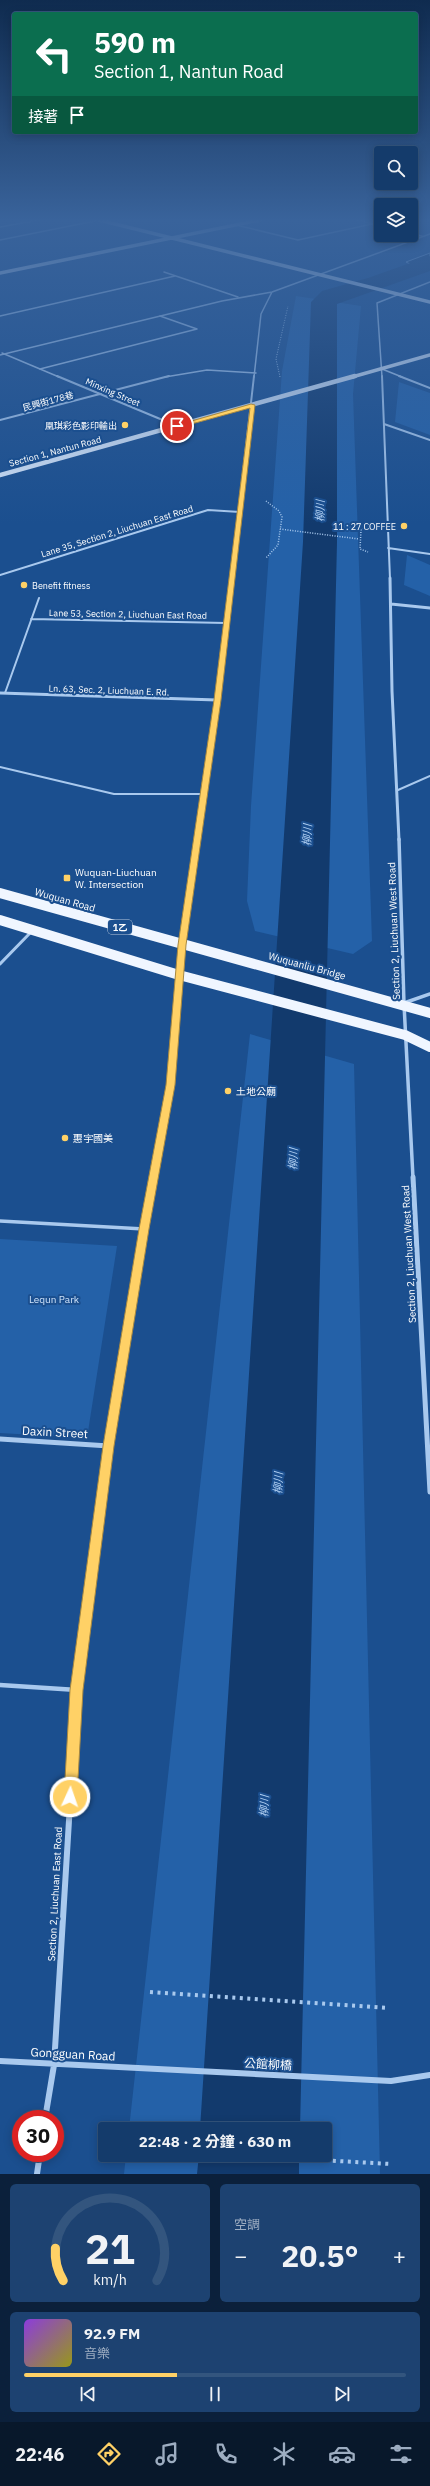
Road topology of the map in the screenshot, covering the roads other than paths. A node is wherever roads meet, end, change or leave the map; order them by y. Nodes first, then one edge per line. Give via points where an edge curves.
1 (137, 321) edge
2 (174, 321) edge
3 (260, 321) edge
4 (378, 321) edge
5 (1, 353) edge
6 (430, 355) edge
7 (40, 369) junction
8 (382, 369) junction
9 (256, 373) junction
10 (430, 388) edge
11 (100, 394) junction
12 (252, 405) junction
13 (0, 420) edge
14 (384, 424) junction
15 (177, 426) junction
16 (430, 440) edge
17 (0, 475) edge
18 (240, 512) junction
19 (388, 548) junction
20 (430, 554) edge
21 (0, 576) edge
22 (39, 598) dead end
23 (391, 604) junction
24 (430, 608) edge
25 (31, 619) junction
26 (226, 623) junction
27 (0, 693) edge
28 (5, 693) junction
29 (217, 700) junction
30 (0, 767) edge
31 (430, 776) edge
32 (398, 790) junction
33 (202, 794) junction
34 (0, 893) edge
35 (0, 920) edge
36 (33, 930) junction
37 (182, 945) junction
38 (240, 960) joint
39 (0, 964) edge
40 (179, 975) junction
41 (430, 994) edge
42 (404, 1004) junction
43 (430, 1013) edge
44 (405, 1035) junction
45 (430, 1047) edge
46 (0, 1220) edge
47 (144, 1229) junction
48 (0, 1439) edge
49 (108, 1446) junction
50 (430, 1492) edge
51 (0, 1685) edge
52 (77, 1690) junction
53 (0, 2061) edge
54 (54, 2064) junction
55 (144, 2068) joint
56 (430, 2075) edge
57 (46, 2110) edge
58 (39, 2162) edge
59 (37, 2174) edge

1 - 5 street
2 - 7 lane via 196,330
3 - 9 street, Section 2, Liuchuan East Road
4 - 8 street, Section 2, Liuchuan West Road
5 - 7 street, Minxing Street
6 - 8 street
7 - 11 street, Minxing Street
8 - 10 street
8 - 12 street, Section 1, Nantun Road
8 - 14 street, Section 2, Liuchuan West Road
9 - 11 street, 民興街178巷 via 207,370 180,373
9 - 12 street, Section 2, Liuchuan East Road
11 - 13 street, 民興街178巷
11 - 15 street, Minxing Street
12 - 15 street, Section 1, Nantun Road
12 - 18 street, Section 2, Liuchuan East Road
14 - 16 street
14 - 19 street, Section 2, Liuchuan West Road
15 - 17 street, Section 1, Nantun Road
18 - 21 street, Lane 35, Section 2, Liuchuan East Road via 208,510
18 - 26 street, Section 2, Liuchuan East Road
19 - 20 street
19 - 23 street, Section 2, Liuchuan West Road
22 - 25 lane
23 - 24 street
23 - 32 street, Section 2, Liuchuan West Road via 392,691
25 - 26 lane, Lane 53, Section 2, Liuchuan East Road
25 - 28 lane
26 - 29 street, Section 2, Liuchuan East Road
27 - 28 street, Ln. 63, Sec. 2, Liuchuan E. Rd.
28 - 29 street, Ln. 63, Sec. 2, Liuchuan E. Rd.
29 - 33 street, Section 2, Liuchuan East Road
30 - 33 lane via 114,794
31 - 32 lane
32 - 42 street, Section 2, Liuchuan West Road
33 - 37 street, Section 2, Liuchuan East Road
34 - 37 main road, Wuquan Road / 1乙
35 - 36 main road
36 - 39 lane
36 - 40 main road
37 - 38 main road, Wuquan Road / 1乙
37 - 40 street, Section 2, Liuchuan East Road
38 - 42 main road, Wuquanliu Bridge / 1乙
40 - 44 main road
40 - 47 street, Section 2, Liuchuan East Road via 171,1085
41 - 42 street
42 - 43 main road, 1乙
42 - 44 street, Section 2, Liuchuan West Road
44 - 45 main road
44 - 50 street, Section 2, Liuchuan West Road
46 - 47 lane
47 - 49 street, Section 2, Liuchuan East Road
48 - 49 street, Daxin Street
49 - 52 street, Section 2, Liuchuan East Road
51 - 52 lane
52 - 54 street, Section 2, Liuchuan East Road
53 - 54 street, Gongguan Road
54 - 55 street, Gongguan Road
54 - 57 street, Section 2, Liuchuan East Road
55 - 56 street, 公館柳橋 via 391,2081
58 - 59 street

